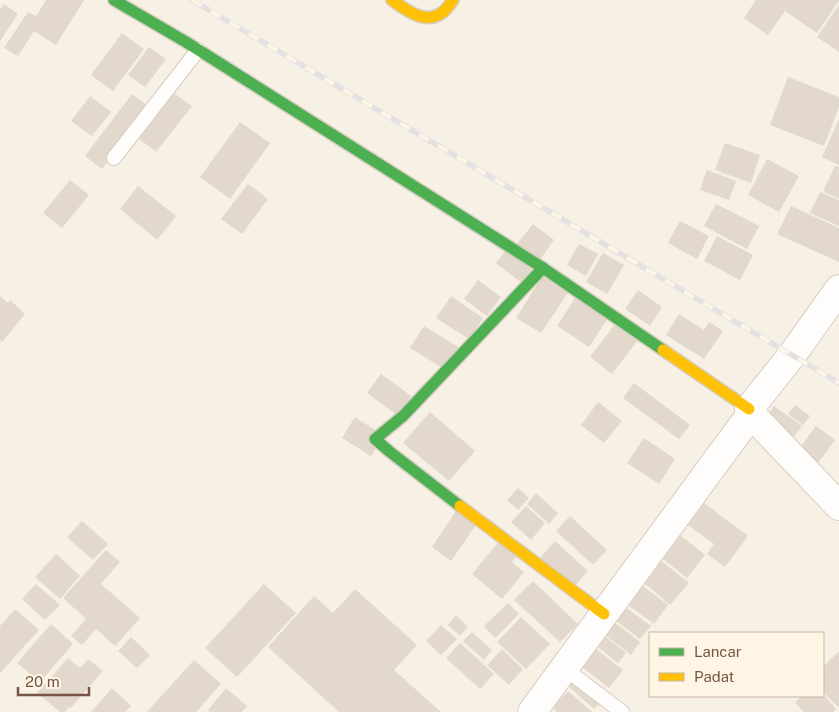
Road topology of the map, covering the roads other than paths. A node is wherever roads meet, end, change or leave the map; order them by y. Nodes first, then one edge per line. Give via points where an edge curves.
1 (114, 0) edge
2 (392, 0) edge
3 (453, 0) edge
4 (198, 50) junction
5 (114, 158) dead end
6 (544, 268) junction
7 (839, 289) edge
8 (750, 412) junction
9 (839, 506) edge
10 (604, 614) junction
11 (564, 668) junction
12 (532, 712) edge
13 (622, 712) edge

1 - 4 street
2 - 3 street via 421,17 441,14
4 - 5 lane
4 - 6 street
6 - 8 street
6 - 10 street via 403,416 375,439
7 - 8 street
8 - 9 street
8 - 10 street
10 - 11 street
11 - 12 street
11 - 13 lane

